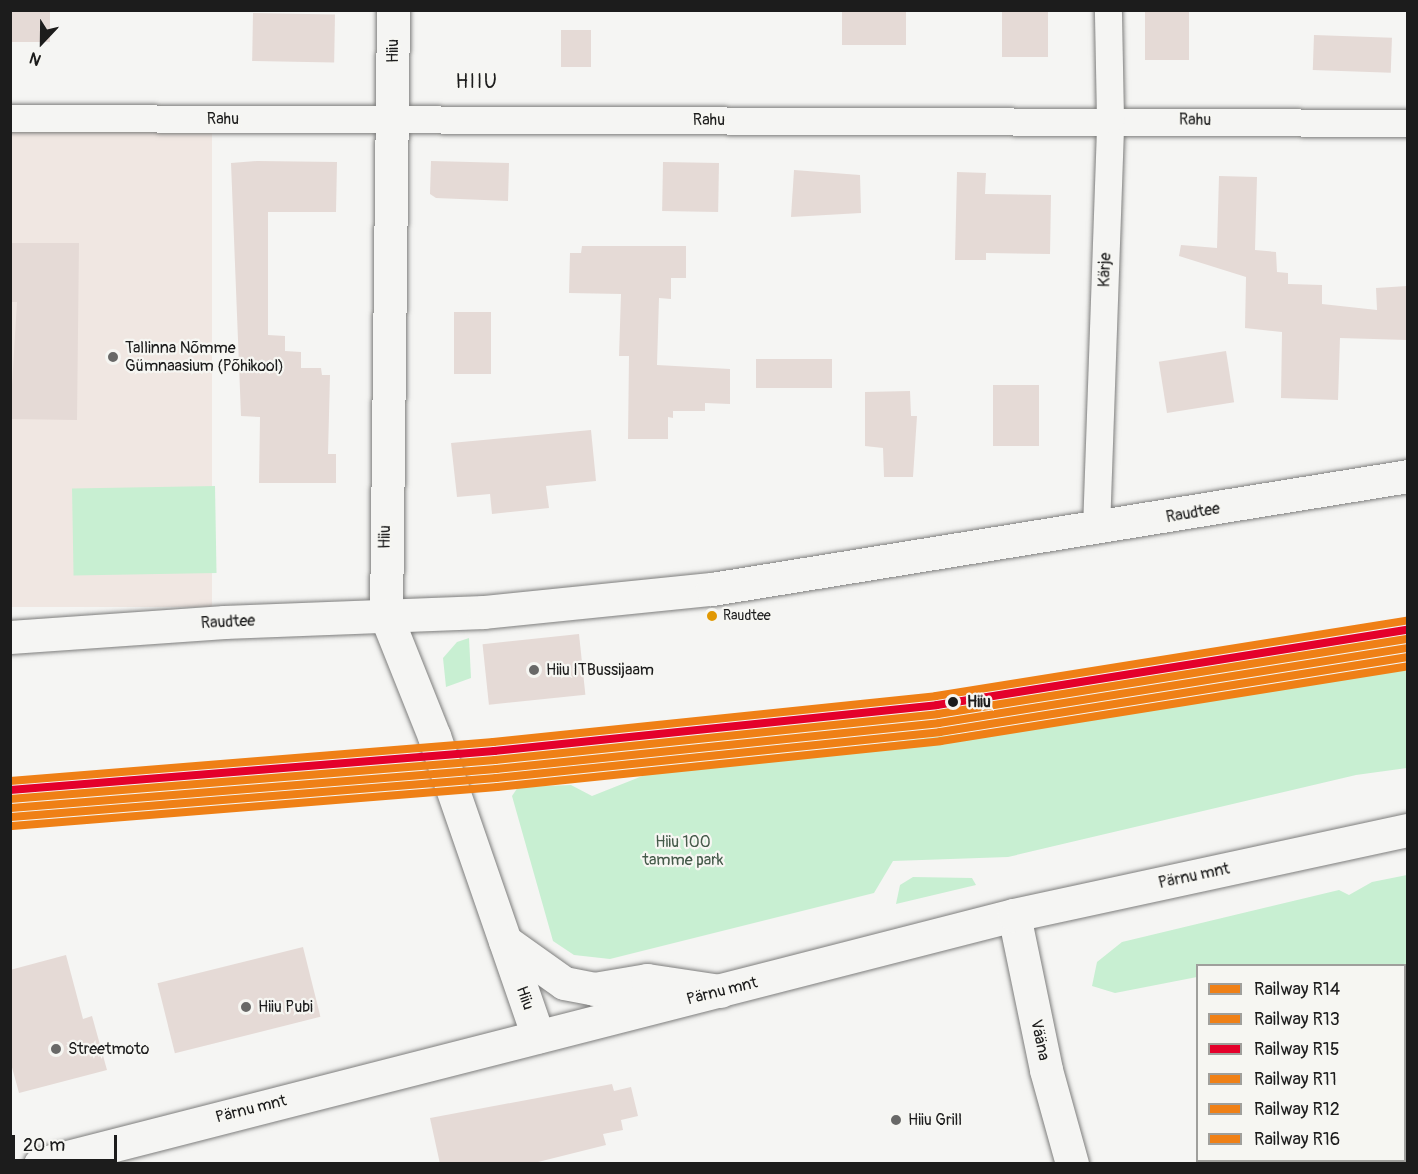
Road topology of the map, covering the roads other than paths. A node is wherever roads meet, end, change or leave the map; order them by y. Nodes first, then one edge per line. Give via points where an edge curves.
1 (393, 10) edge
2 (1108, 10) edge
3 (10, 118) edge
4 (1110, 118) junction
5 (393, 120) junction
6 (1407, 123) edge
7 (1407, 476) edge
8 (1096, 529) junction
9 (386, 616) junction
10 (10, 637) edge
11 (1407, 830) edge
12 (1014, 915) junction
13 (505, 941) junction
14 (722, 991) junction
15 (538, 1037) junction
16 (40, 1164) edge
17 (1072, 1164) edge

1 - 5 street, Hiiu
2 - 4 street, Kärje
3 - 5 street, Rahu
4 - 5 street, Rahu
4 - 6 street, Rahu
4 - 8 street, Kärje
5 - 9 street, Hiiu
7 - 8 street, Raudtee
8 - 9 street, Raudtee via 712,589 484,612
9 - 10 street, Raudtee
9 - 13 street, Hiiu via 434,736
11 - 12 street, Pärnu mnt
12 - 14 street, Pärnu mnt
12 - 17 street, Vääna via 1046,1070
13 - 14 street via 564,983 594,989 647,980
13 - 15 street, Hiiu
14 - 15 street, Pärnu mnt
15 - 16 street, Pärnu mnt

